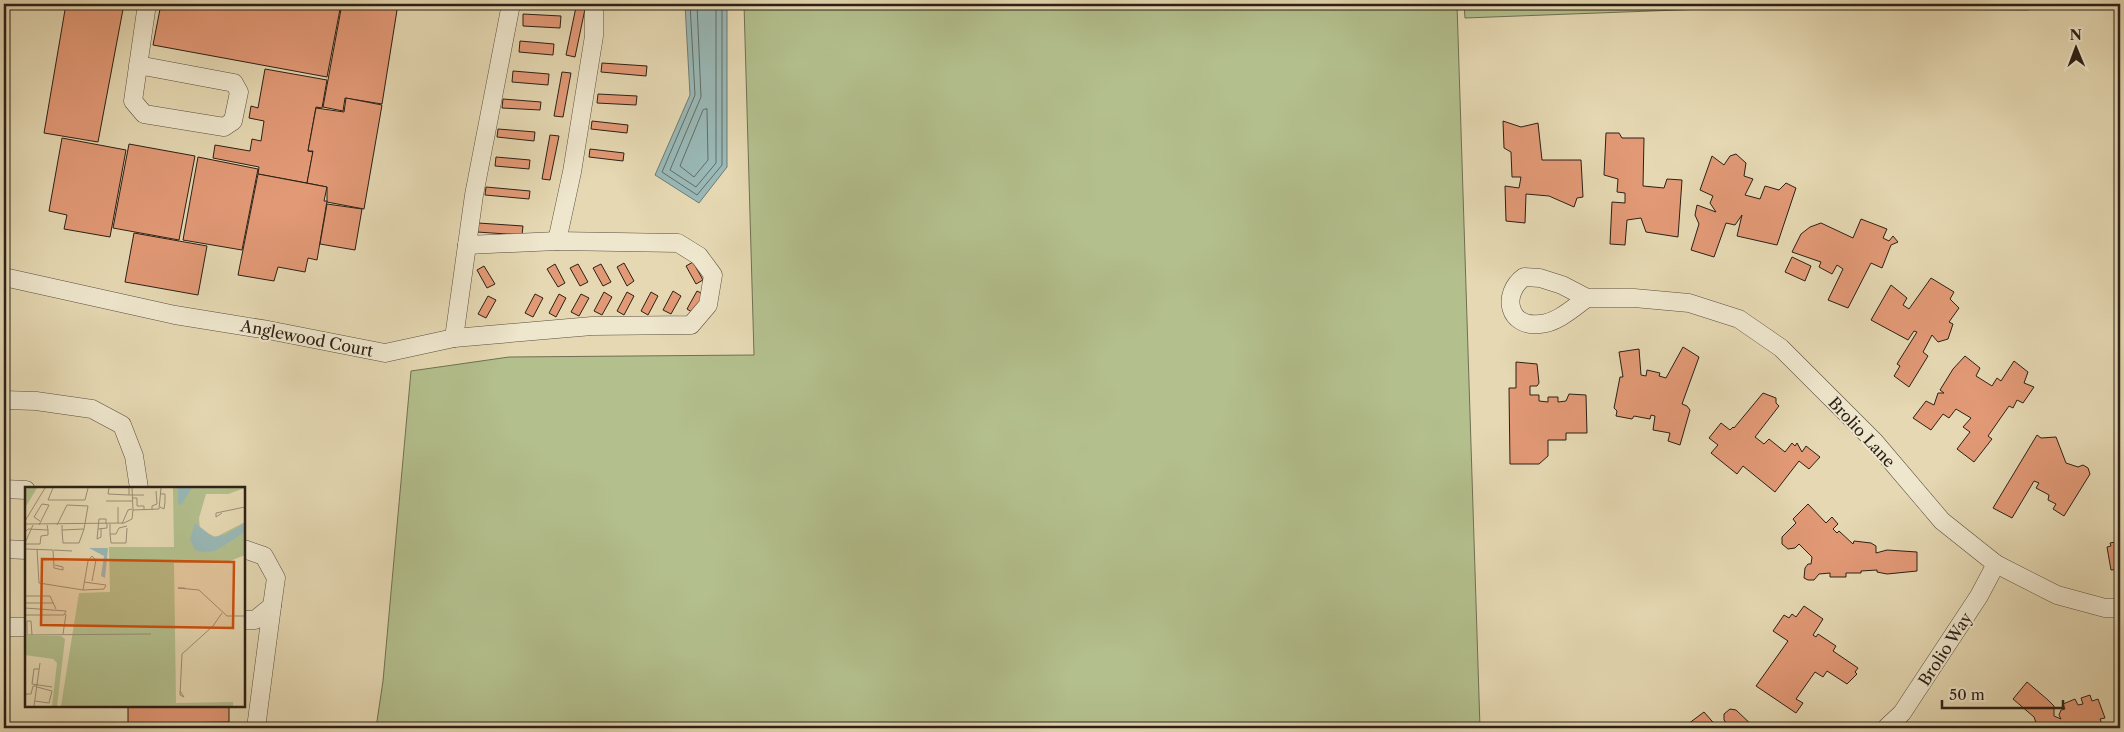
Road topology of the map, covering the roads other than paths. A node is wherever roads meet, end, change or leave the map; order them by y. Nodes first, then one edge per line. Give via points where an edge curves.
1 (146, 4) edge
2 (511, 4) edge
3 (594, 4) edge
4 (138, 65) junction
5 (557, 241) junction
6 (467, 245) junction
7 (4, 277) edge
8 (1587, 298) dead end
9 (454, 338) junction
10 (4, 400) edge
11 (139, 487) edge
12 (4, 489) edge
13 (25, 490) edge
14 (4, 549) edge
15 (25, 550) edge
16 (245, 550) edge
17 (1996, 564) junction
18 (272, 606) junction
19 (2120, 608) edge
20 (245, 620) edge
21 (4, 627) edge
22 (25, 627) edge
23 (256, 728) edge
24 (1886, 728) edge

1 - 4 street
2 - 6 street
3 - 5 street via 594,36 572,172
4 - 4 street via 133,101 144,114 224,127 233,122 239,92 234,83
5 - 6 street, Anglewood Court
5 - 9 street, Anglewood Court via 678,243 700,256 713,275 708,305 691,325 592,326
6 - 9 street
7 - 9 street, Anglewood Court via 175,315 386,353
8 - 17 street, Brolio Lane via 1634,298 1689,304 1739,319 1781,348 1874,442 1942,521
10 - 11 street via 92,409 122,425 134,456
12 - 13 street
14 - 15 street
16 - 18 street via 264,556 276,578
17 - 19 street, Brolio Lane via 2057,595 2105,608
17 - 24 street, Brolio Way via 1979,596 1902,713
18 - 20 street via 255,620
18 - 23 street
21 - 22 street

